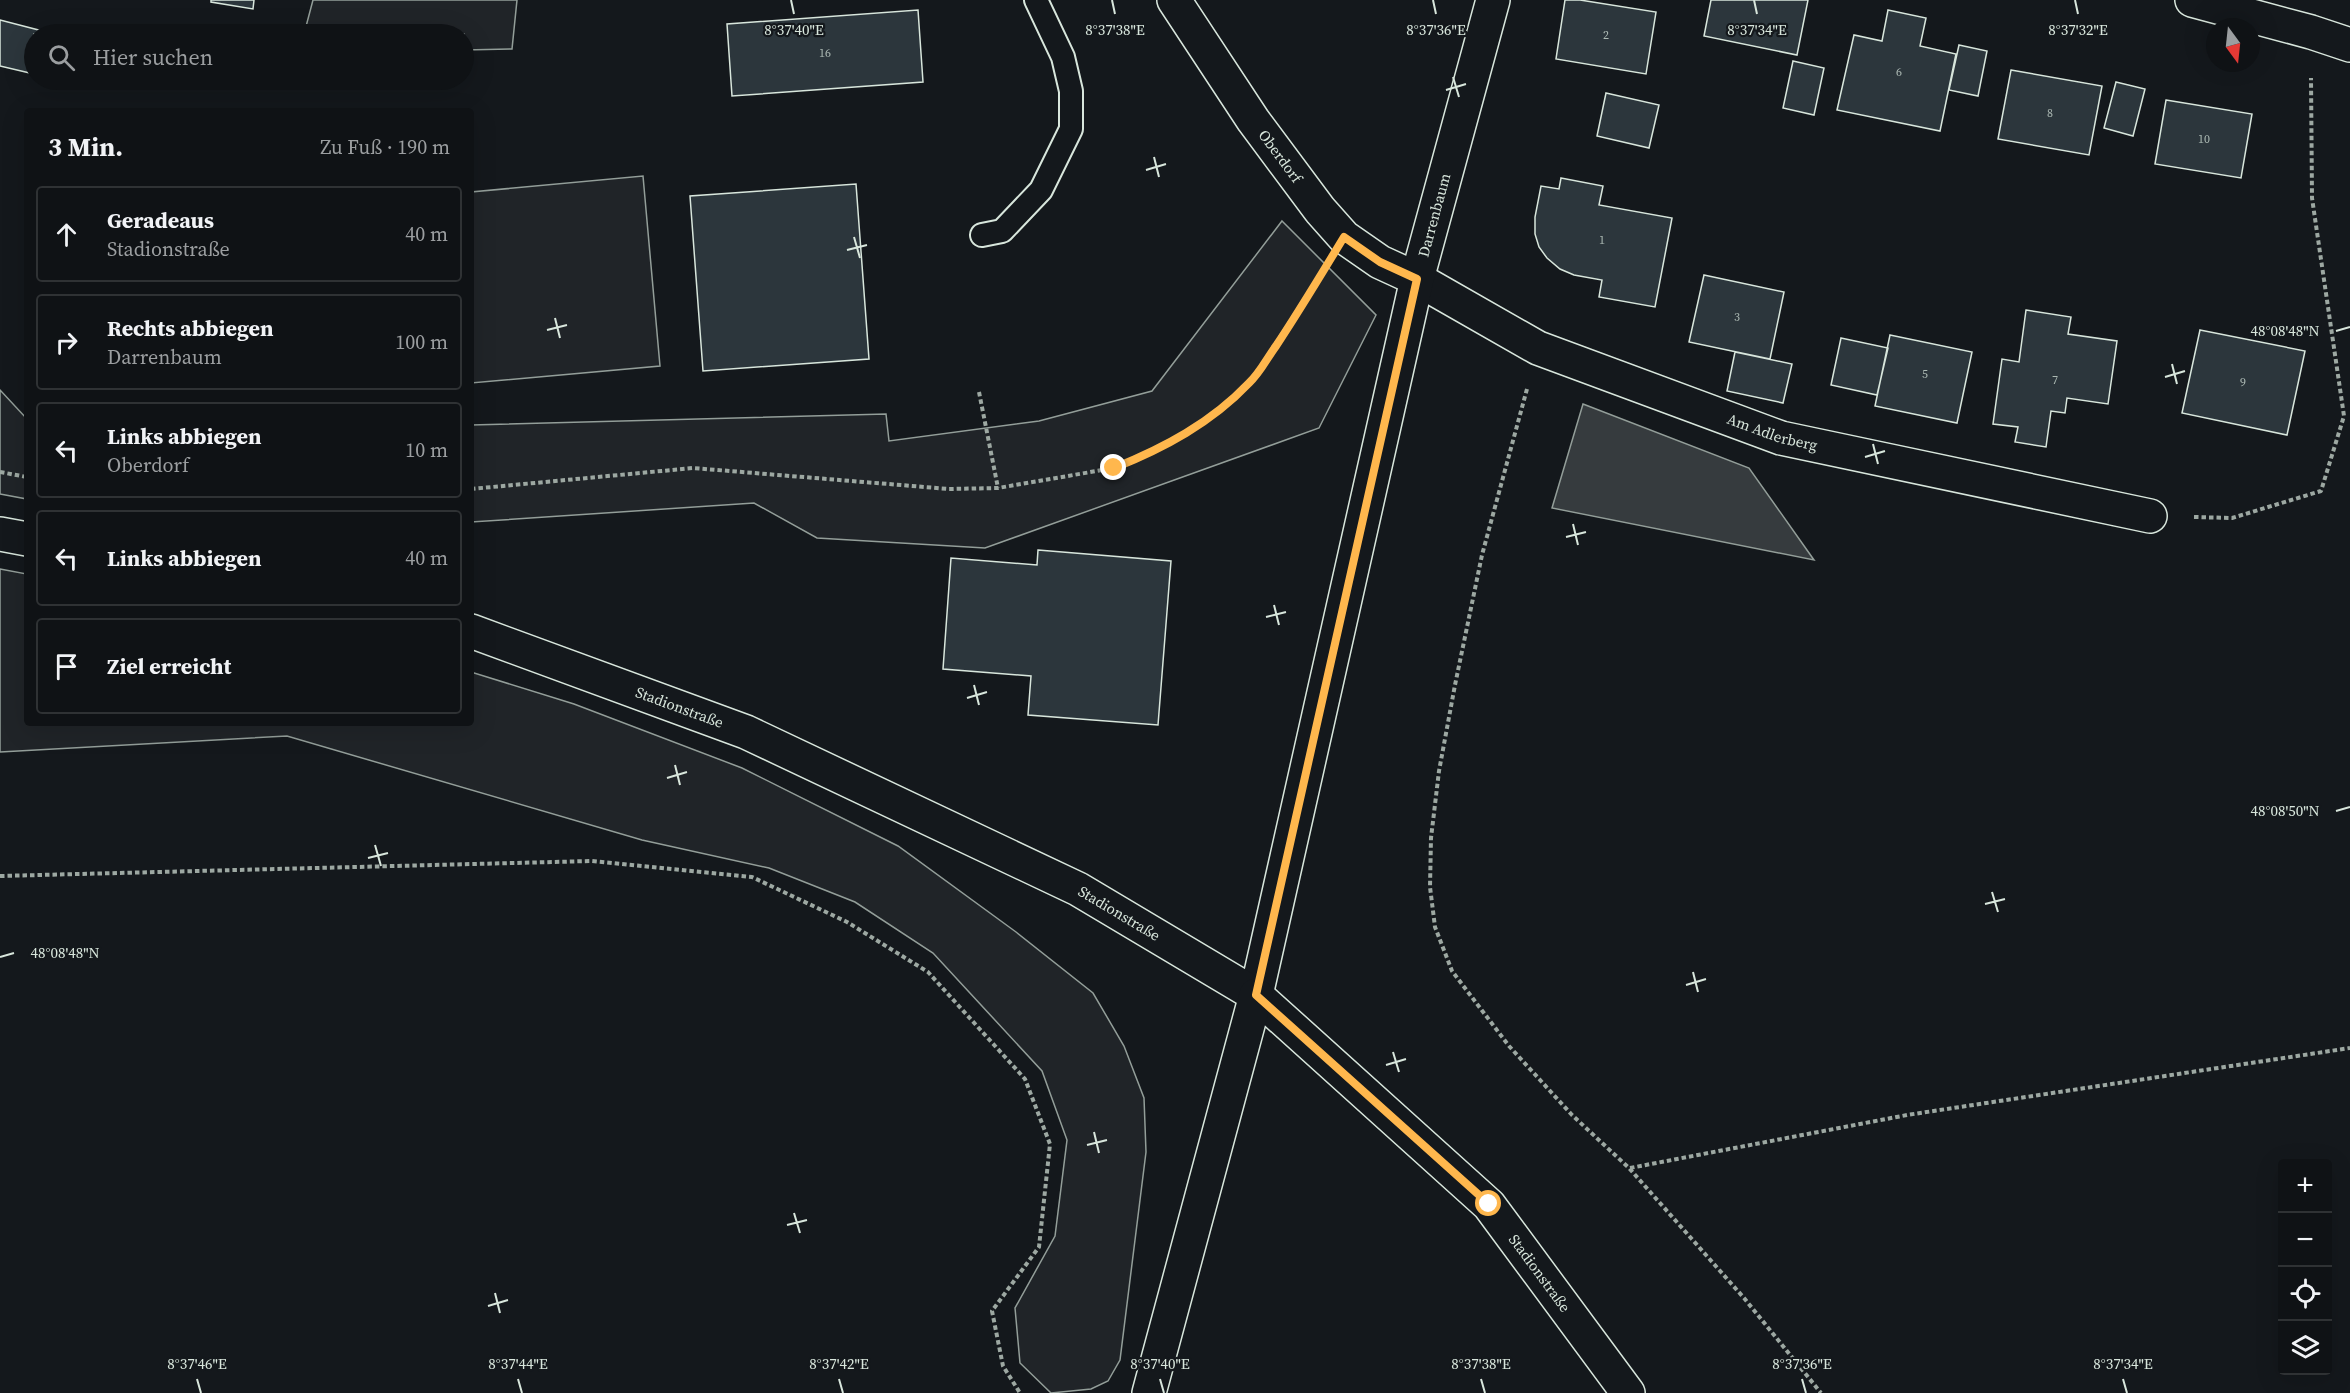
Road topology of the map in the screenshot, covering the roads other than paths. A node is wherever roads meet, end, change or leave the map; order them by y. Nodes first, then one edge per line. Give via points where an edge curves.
1 (1035, 0) edge
2 (1174, 0) edge
3 (1493, 0) edge
4 (2192, 0) edge
5 (2350, 45) edge
6 (982, 235) dead end
7 (1417, 279) junction
8 (2150, 516) road end
9 (0, 534) edge
10 (24, 538) edge
11 (474, 632) edge
12 (1256, 995) junction
13 (1149, 1393) edge
14 (1628, 1393) edge

1 - 6 lane via 1064,57 1071,91 1071,129 1041,190 1002,231
2 - 7 street, Oberdorf via 1253,120 1320,210 1344,237 1380,262
3 - 7 street, Darrenbaum
4 - 5 street
7 - 8 street, Am Adlerberg via 1538,348 1781,438
7 - 12 street, Darrenbaum
9 - 10 street
11 - 12 street, Stadionstraße via 756,737 1078,889
12 - 13 street, Darrenbaum
12 - 14 street, Stadionstraße via 1489,1204

